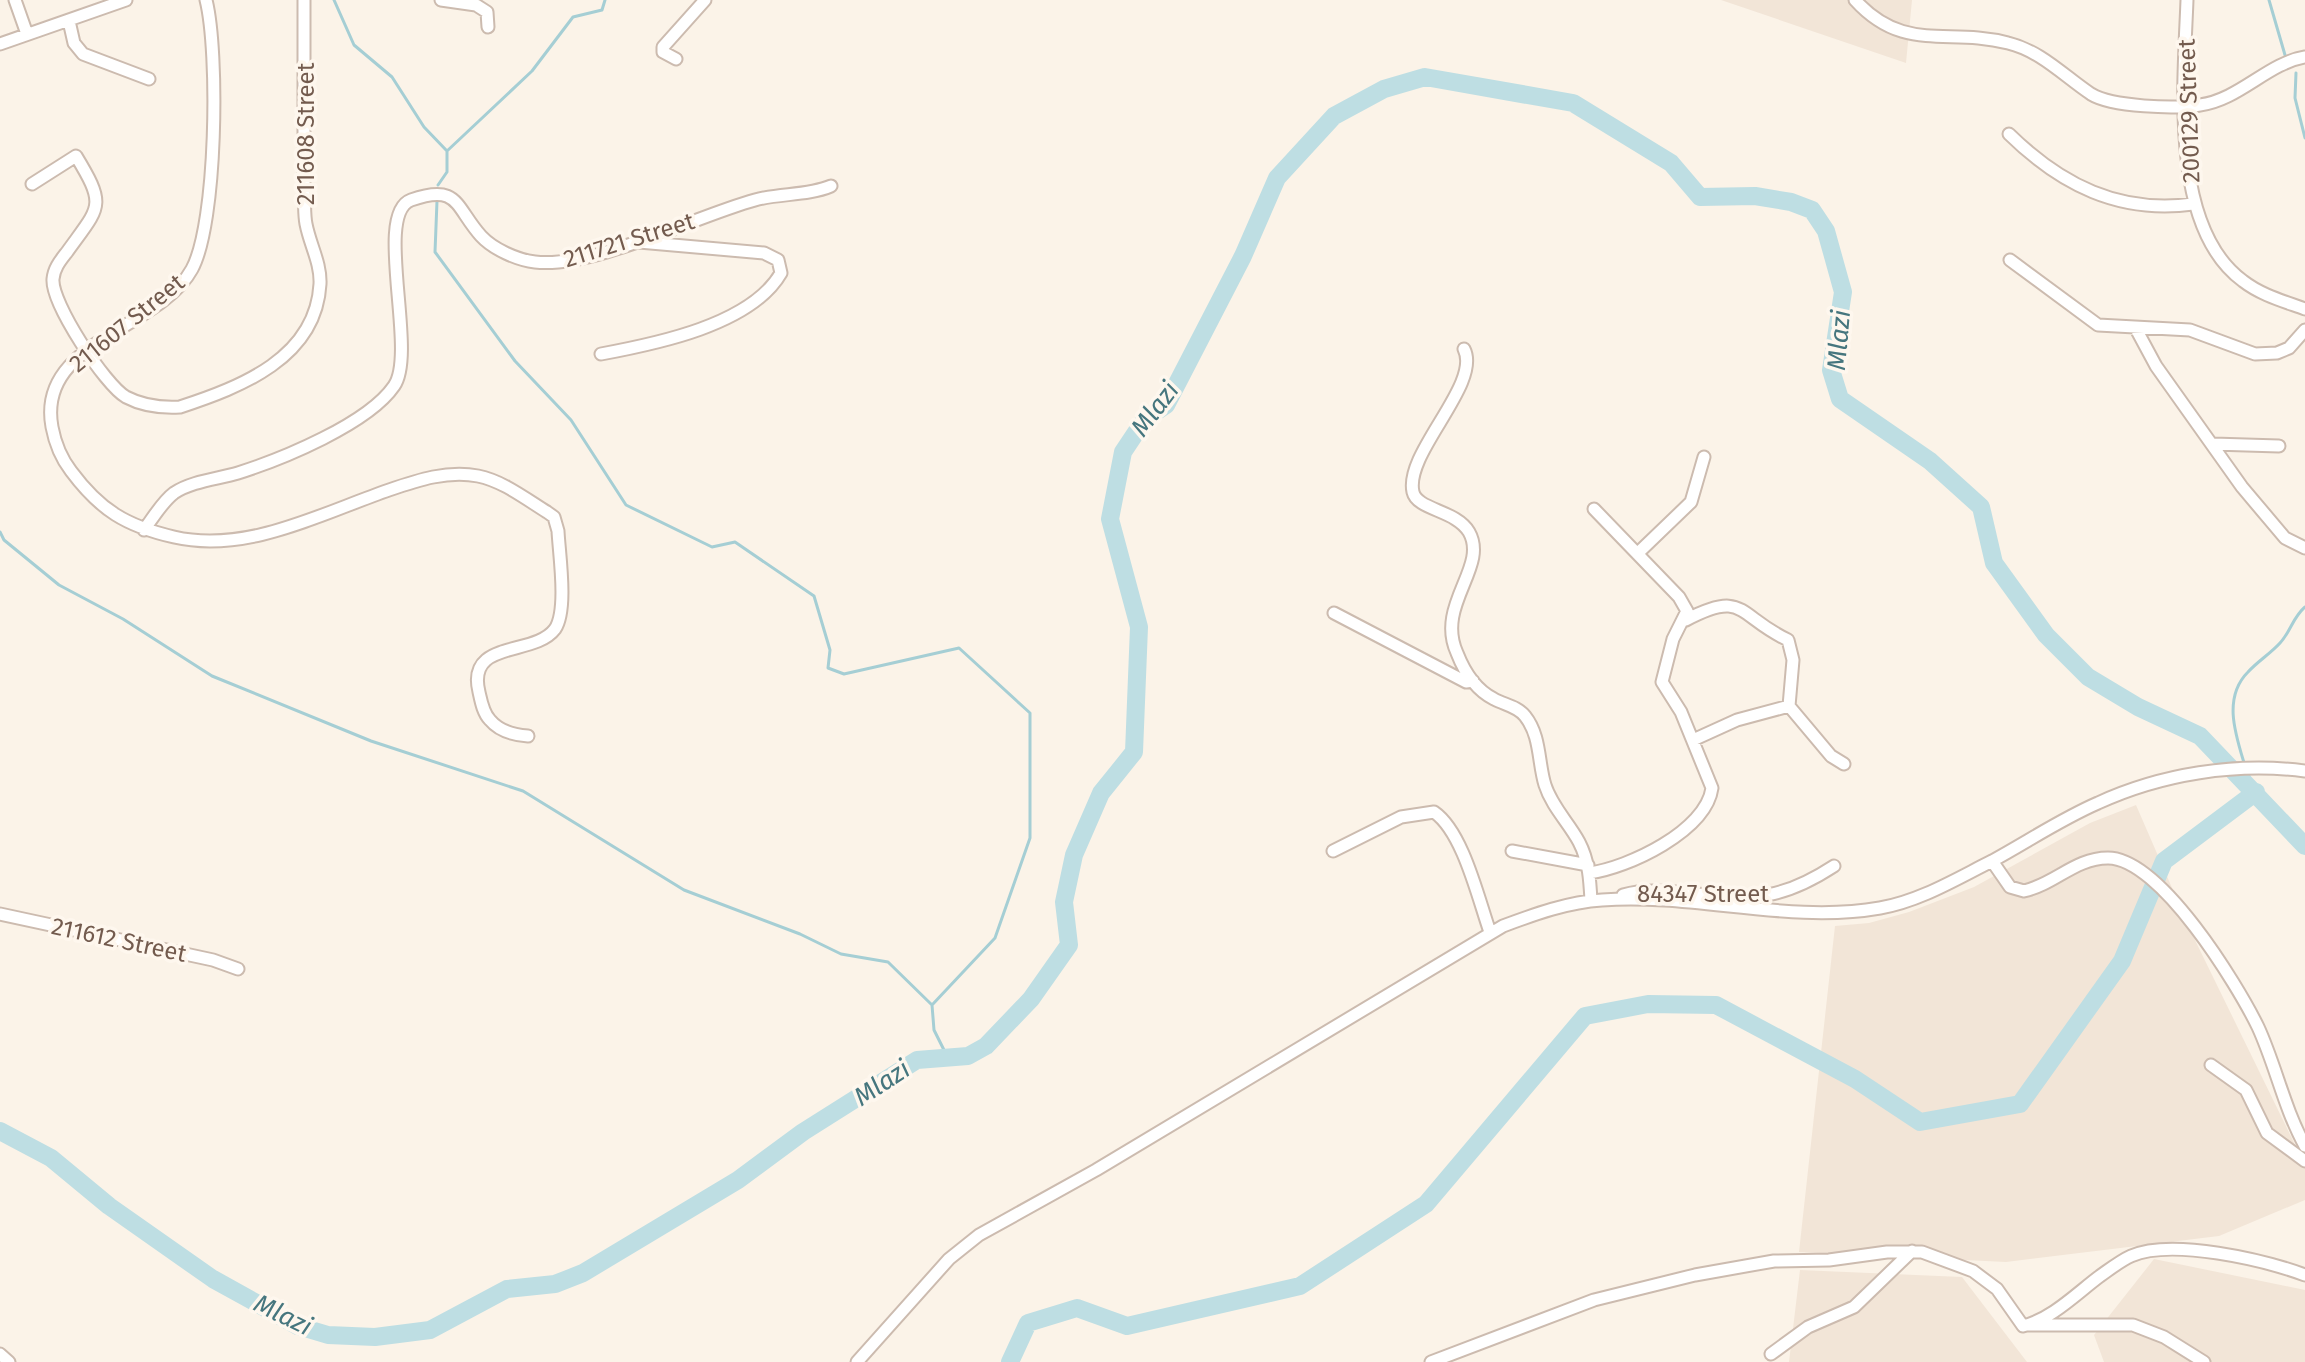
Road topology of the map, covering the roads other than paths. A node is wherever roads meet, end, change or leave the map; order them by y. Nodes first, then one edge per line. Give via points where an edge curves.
1 (15, 0) edge
2 (126, 0) edge
3 (206, 0) edge
4 (304, 0) edge
5 (441, 0) edge
6 (705, 0) edge
7 (1855, 0) edge
8 (2187, 0) edge
9 (69, 21) junction
10 (488, 27) dead end
11 (27, 34) junction
12 (0, 44) edge
13 (2305, 57) edge
14 (676, 59) dead end
15 (149, 79) dead end
16 (2185, 107) junction
17 (2009, 134) dead end
18 (32, 184) dead end
19 (831, 186) dead end
20 (2193, 204) junction
21 (634, 242) junction
22 (2010, 260) dead end
23 (2305, 309) edge
24 (2135, 327) junction
25 (2305, 330) edge
26 (1464, 349) dead end
27 (87, 350) junction
28 (601, 354) dead end
29 (2213, 444) junction
30 (2279, 446) dead end
31 (1704, 457) dead end
32 (1594, 509) dead end
33 (144, 530) junction
34 (2305, 548) edge
35 (1638, 553) junction
36 (1334, 613) dead end
37 (1686, 620) junction
38 (1473, 681) junction
39 (1789, 706) junction
40 (528, 736) dead end
41 (1693, 740) junction
42 (1844, 764) dead end
43 (2305, 771) edge
44 (1333, 851) dead end
45 (1512, 851) dead end
46 (1992, 861) junction
47 (1834, 866) dead end
48 (1589, 874) junction
49 (1597, 900) junction
50 (0, 914) edge
51 (1490, 932) junction
52 (238, 969) dead end
53 (2211, 1065) dead end
54 (2305, 1146) edge
55 (2305, 1161) edge
56 (1912, 1251) junction
57 (2305, 1275) edge
58 (2029, 1325) junction
59 (0, 1354) edge
60 (1771, 1354) dead end
61 (9, 1362) edge
62 (857, 1362) edge
63 (1431, 1362) edge
64 (2204, 1362) edge

1 - 11 street
2 - 9 street
3 - 27 street, 211607 Street via 212,32 212,119 206,231 199,254 179,287
4 - 27 street, 211608 Street via 304,193 320,284 306,335 293,351 267,367 200,400 165,408 125,397
5 - 10 street via 484,8
6 - 14 street via 663,47
7 - 16 street via 1896,32 2007,42 2050,62 2104,99
8 - 16 street, 200129 Street
9 - 11 street
9 - 15 street via 83,54
11 - 12 street
13 - 16 street via 2221,100
16 - 20 street, 200129 Street
17 - 20 street via 2043,165 2093,195 2149,207
18 - 27 street, 211608 Street via 76,156 95,189 97,207 56,266 53,286
19 - 21 street, 211721 Street via 755,200
20 - 23 street, 200129 Street via 2230,271 2263,294
21 - 28 street via 764,253 778,260 781,273 762,295 686,335
21 - 33 street, 211721 Street via 555,262 530,262 482,237 449,196 408,201 400,209 397,233 395,289 403,352 395,385 359,417 286,455 175,493
22 - 24 street via 2098,325
24 - 25 street via 2190,330 2255,354 2289,348
24 - 29 street via 2156,366
26 - 38 street via 1468,361 1455,396 1425,444 1412,484 1418,502 1450,513 1473,543 1466,582 1449,623 1452,642
27 - 33 street, 211607 Street via 66,370 53,396 55,443 89,495 128,525
29 - 30 street
29 - 34 street via 2274,528
31 - 35 street via 1691,502
32 - 35 street
33 - 40 street, 211607 Street via 185,540 243,539 416,481 455,474 498,482 554,517 558,531 561,589 555,628 491,656 478,674 486,717 498,728
35 - 37 street via 1679,597
36 - 38 street
37 - 39 street via 1728,604 1788,640 1793,660
37 - 41 street via 1676,629 1662,682
38 - 48 street via 1531,724 1549,794 1579,841
39 - 41 street via 1737,720
39 - 42 street
41 - 48 street via 1712,788 1702,812 1641,858
43 - 46 street via 2214,771 2126,791
44 - 51 street via 1401,817 1434,812 1462,855
45 - 48 street
46 - 49 street via 1907,901 1856,911
46 - 54 street via 2010,887 2024,891 2094,860 2115,859 2160,887 2191,921 2258,1027 2283,1102
47 - 49 street, 84347 Street via 1802,887 1763,896 1650,890
48 - 49 street
49 - 51 street via 1542,912
50 - 52 street, 211612 Street
51 - 62 street via 979,1235 949,1259
53 - 55 street via 2246,1090 2267,1133
56 - 58 street via 1955,1262 1987,1279 2018,1321
56 - 60 street via 1854,1307 1808,1327
56 - 63 street via 1774,1261 1695,1275 1594,1300
57 - 58 street via 2251,1260 2157,1250 2131,1256
58 - 64 street via 2133,1325
59 - 61 street

